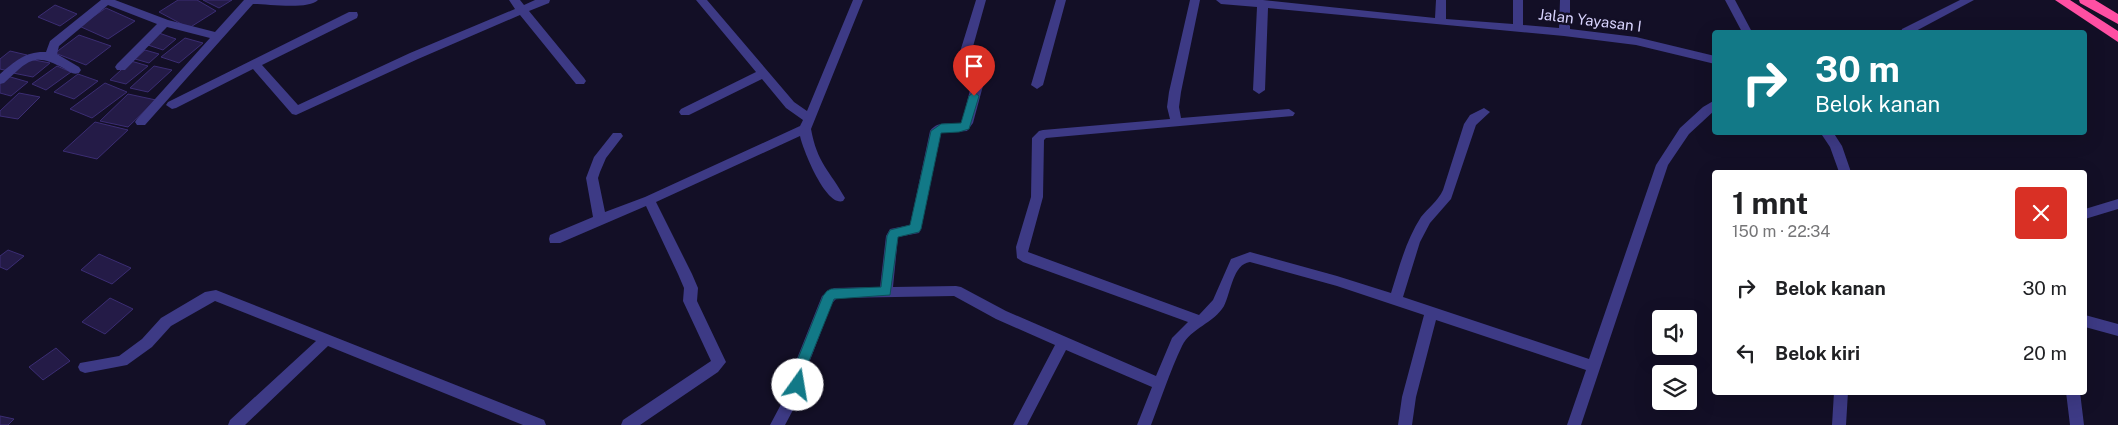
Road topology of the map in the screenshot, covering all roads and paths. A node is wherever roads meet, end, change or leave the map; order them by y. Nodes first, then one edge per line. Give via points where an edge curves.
1 (107, 0) edge
2 (250, 0) edge
3 (313, 0) edge
4 (514, 0) edge
5 (545, 0) edge
6 (701, 0) edge
7 (858, 0) edge
8 (981, 0) edge
9 (1061, 0) edge
10 (1195, 0) edge
11 (1220, 0) edge
12 (1441, 0) edge
13 (1518, 0) edge
14 (1565, 0) edge
15 (1730, 0) edge
16 (1969, 0) edge
17 (2061, 0) edge
18 (2086, 0) edge
19 (1263, 4) junction
20 (1310, 4) edge
21 (522, 9) junction
22 (353, 15) dead end
23 (2118, 20) edge
24 (1440, 22) junction
25 (165, 23) junction
26 (1518, 29) junction
27 (1746, 30) edge
28 (1910, 30) edge
29 (1564, 32) junction
30 (217, 36) junction
31 (2118, 37) edge
32 (51, 56) junction
33 (1712, 59) edge
34 (255, 64) junction
35 (121, 67) dead end
36 (75, 70) dead end
37 (762, 74) junction
38 (0, 80) edge
39 (580, 81) dead end
40 (1037, 85) dead end
41 (1259, 90) dead end
42 (172, 105) dead end
43 (1712, 106) edge
44 (685, 112) dead end
45 (1484, 112) dead end
46 (1289, 113) dead end
47 (141, 122) dead end
48 (1176, 122) junction
49 (807, 124) junction
50 (1828, 135) edge
51 (617, 136) dead end
52 (1844, 170) edge
53 (839, 198) dead end
54 (649, 200) junction
55 (2118, 204) edge
56 (2087, 213) edge
57 (600, 219) junction
58 (555, 239) dead end
59 (886, 292) junction
60 (1395, 301) junction
61 (1431, 313) junction
62 (1200, 321) junction
63 (2087, 322) edge
64 (2118, 330) edge
65 (326, 340) junction
66 (1063, 342) junction
67 (85, 367) dead end
68 (1595, 367) junction
69 (1160, 384) junction
70 (1841, 395) edge
71 (2073, 395) edge
72 (235, 425) edge
73 (539, 425) edge
74 (628, 425) edge
75 (777, 425) edge
76 (1020, 425) edge
77 (1144, 425) edge
78 (1405, 425) edge
79 (1574, 425) edge
80 (1839, 425) edge
81 (2076, 425) edge

1 - 25 street
1 - 32 street via 54,44
2 - 3 street
2 - 30 street
4 - 21 street
5 - 21 street
6 - 37 street
7 - 49 street
8 - 59 street via 961,68 978,82 967,123 963,128 936,131 915,229 892,236
9 - 40 street
10 - 48 street via 1175,92
11 - 19 street, Jalan Yayasan I
12 - 24 street
13 - 26 street
14 - 29 street
15 - 27 street
16 - 28 street
17 - 31 highway
18 - 23 highway
19 - 20 street, Jalan Yayasan I
19 - 41 street
20 - 24 street, Jalan Yayasan I
21 - 34 street via 296,111
21 - 39 street
22 - 34 street
24 - 26 street, Jalan Yayasan I
25 - 30 street
25 - 35 street
26 - 29 street, Jalan Yayasan I
29 - 33 street, Jalan Yayasan I via 1636,41
30 - 47 street
32 - 36 street
32 - 38 street via 26,56
34 - 42 street
37 - 44 street
37 - 49 street
43 - 68 street via 1673,144 1662,165
45 - 60 street via 1470,124 1445,198 1426,220 1414,242
46 - 48 street
48 - 62 street via 1039,136 1036,144 1037,197 1022,254
49 - 53 street via 807,145 816,167
49 - 54 street
50 - 52 street via 1836,146
51 - 57 street via 598,159 592,178
54 - 57 street
54 - 74 street via 691,288 690,301 718,362
55 - 56 street
57 - 58 street
59 - 66 street via 956,291
59 - 75 street via 834,293 829,296 797,376 798,385
60 - 61 street
60 - 62 street via 1250,257 1235,262 1218,304
61 - 68 street
61 - 78 street
62 - 69 street via 1181,336
63 - 64 street
65 - 67 street via 216,295 172,318 147,343 122,361
65 - 72 street
65 - 73 street
66 - 69 street
66 - 76 street
68 - 79 street
69 - 77 street
70 - 80 street
71 - 81 street

